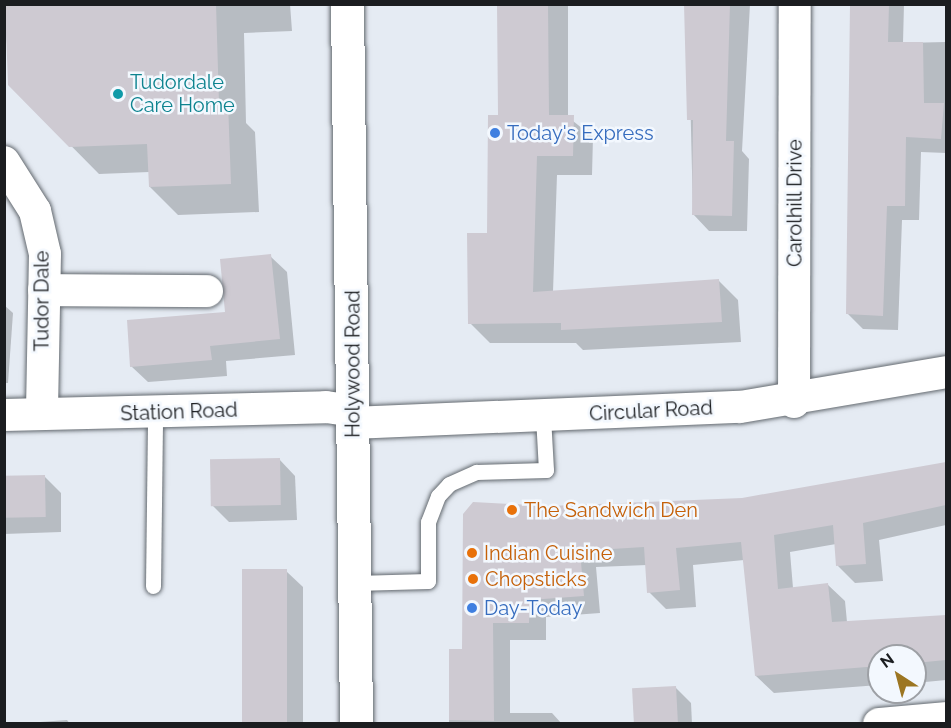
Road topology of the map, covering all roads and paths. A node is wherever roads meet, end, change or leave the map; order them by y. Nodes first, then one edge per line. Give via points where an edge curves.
1 (347, 4) edge
2 (795, 4) edge
3 (4, 162) edge
4 (44, 290) junction
5 (207, 291) dead end
6 (946, 372) edge
7 (794, 402) junction
8 (155, 413) junction
9 (42, 414) junction
10 (4, 415) edge
11 (543, 416) junction
12 (352, 417) junction
13 (355, 583) junction
14 (153, 586) dead end
15 (946, 718) edge
16 (356, 723) edge
17 (879, 723) edge

1 - 12 main road, Holywood Road
2 - 7 street, Carolhill Drive
3 - 4 street, Tudor Dale via 35,211 45,254
4 - 5 street
4 - 9 street, Tudor Dale
6 - 7 street, Circular Road
7 - 11 street, Circular Road
8 - 9 street, Station Road
8 - 12 street, Station Road via 326,407
8 - 14 lane
9 - 10 street, Station Road
11 - 12 street, Circular Road
11 - 13 lane via 546,471 476,472 449,484 438,496 428,522 428,581
12 - 13 main road, Holywood Road
13 - 16 main road, Holywood Road
15 - 17 street

